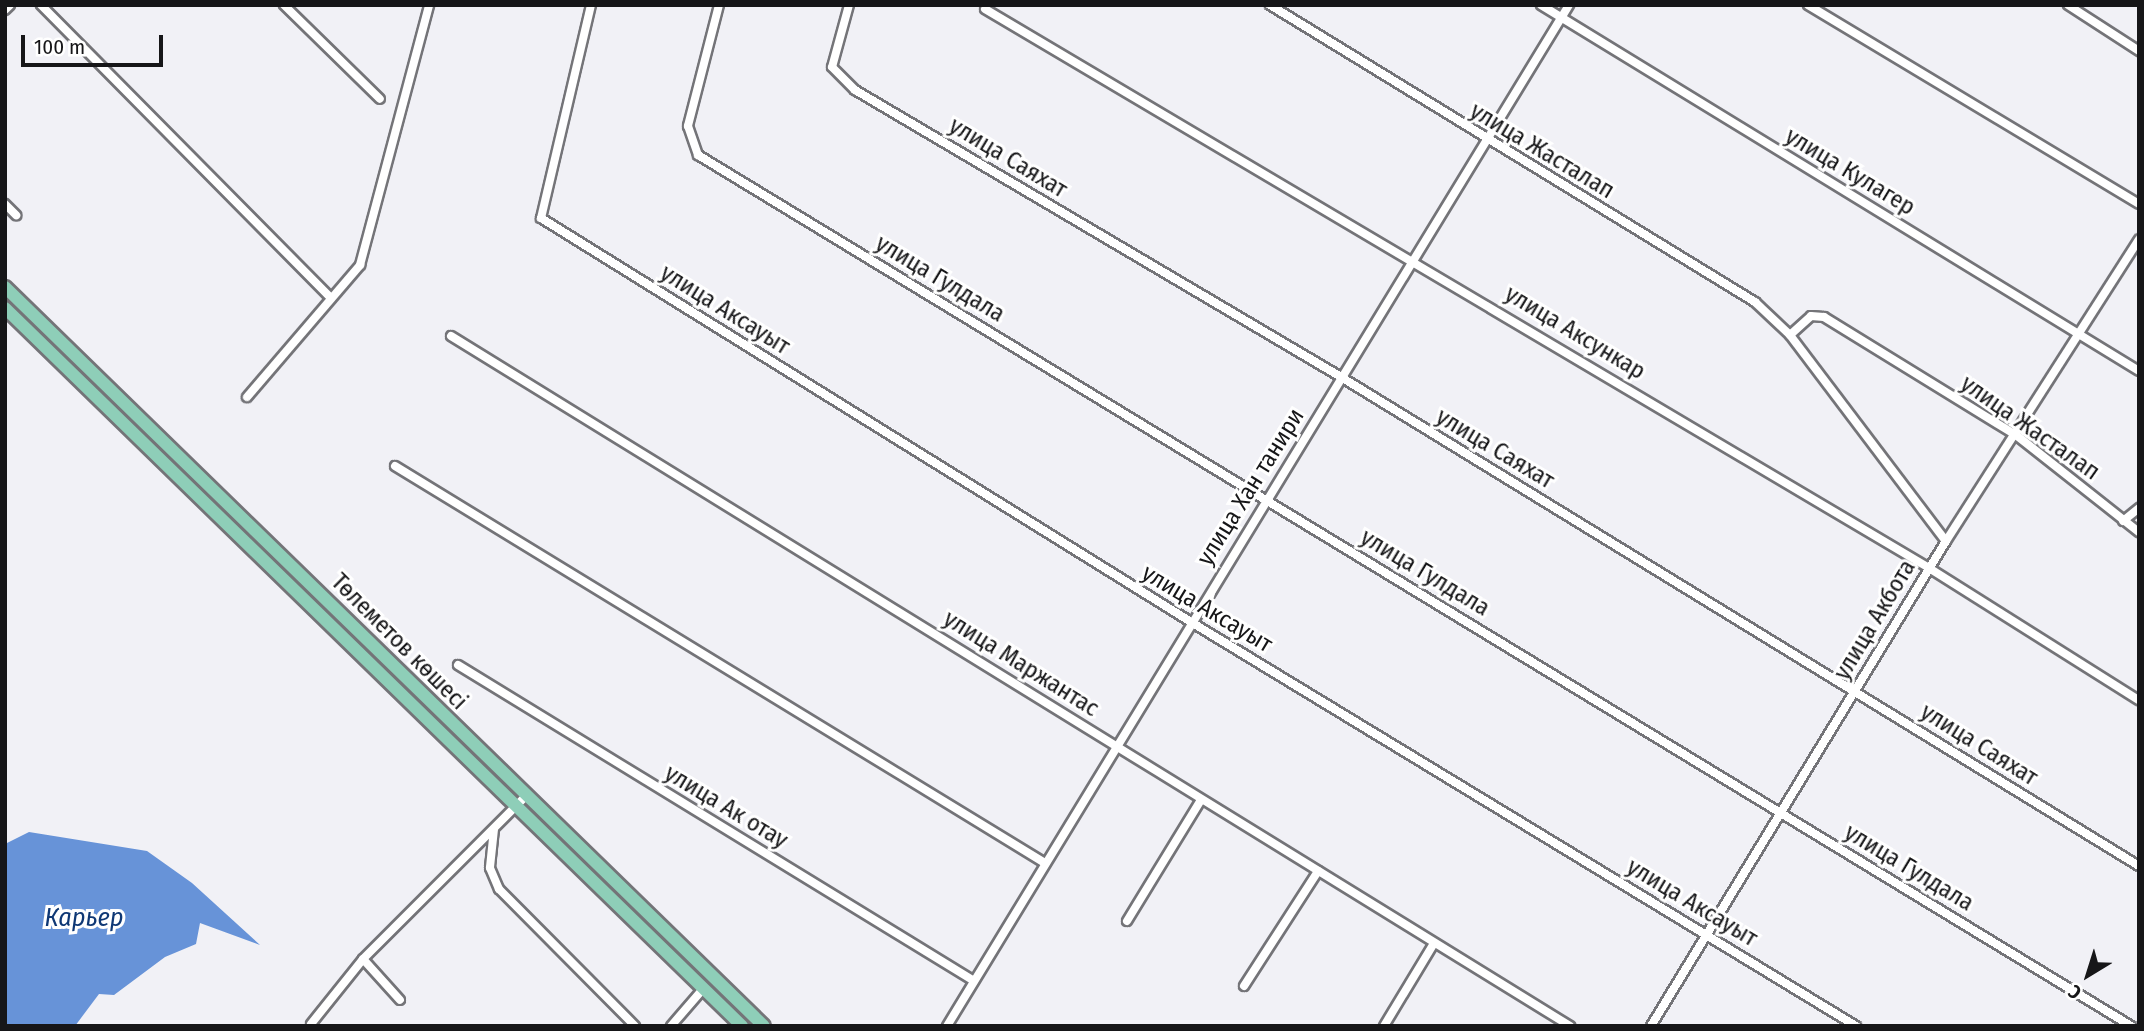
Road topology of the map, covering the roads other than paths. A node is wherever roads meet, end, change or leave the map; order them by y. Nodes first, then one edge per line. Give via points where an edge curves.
1 (10, 5) edge
2 (41, 5) edge
3 (284, 5) edge
4 (429, 5) edge
5 (591, 5) edge
6 (719, 5) edge
7 (849, 5) edge
8 (1270, 5) edge
9 (1541, 5) edge
10 (1569, 5) edge
11 (1808, 5) edge
12 (2068, 5) edge
13 (985, 9) dead end
14 (5, 10) edge
15 (1560, 18) junction
16 (2139, 51) edge
17 (380, 99) dead end
18 (1487, 141) junction
19 (5, 204) edge
20 (2139, 204) edge
21 (16, 215) dead end
22 (2139, 239) edge
23 (1414, 259) junction
24 (5, 287) edge
25 (331, 298) junction
26 (5, 308) edge
27 (1790, 335) junction
28 (2079, 335) junction
29 (451, 337) dead end
30 (2139, 371) edge
31 (1341, 377) junction
32 (247, 397) dead end
33 (2015, 435) junction
34 (394, 466) dead end
35 (1266, 499) junction
36 (2139, 509) edge
37 (2123, 521) junction
38 (2139, 532) edge
39 (1946, 541) junction
40 (1929, 568) junction
41 (1191, 622) junction
42 (458, 665) dead end
43 (1854, 691) junction
44 (2139, 700) edge
45 (1116, 746) junction
46 (527, 794) junction
47 (1201, 800) junction
48 (516, 806) junction
49 (1780, 812) junction
50 (494, 829) junction
51 (1045, 863) junction
52 (2139, 866) edge
53 (1318, 871) junction
54 (1128, 921) dead end
55 (1706, 934) junction
56 (1434, 943) junction
57 (363, 959) junction
58 (974, 981) junction
59 (1244, 986) dead end
60 (703, 989) junction
61 (400, 1000) dead end
62 (1552, 1015) junction
63 (310, 1024) dead end
64 (635, 1026) edge
65 (671, 1026) edge
66 (742, 1026) edge
67 (764, 1026) edge
68 (947, 1026) edge
69 (1384, 1026) edge
70 (1546, 1026) edge
71 (1570, 1026) edge
72 (1651, 1026) edge
73 (1856, 1026) edge
74 (2131, 1026) edge

1 - 14 street
2 - 25 street
3 - 17 street
4 - 25 street via 360,265
5 - 41 street, улица Аксауыт via 541,218
6 - 35 street, улица Гулдала via 688,126 698,155
7 - 31 street, улица Саяхат via 832,67 855,90
8 - 18 street, улица Жасталап
9 - 15 street, улица Кулагер
10 - 15 street, улица Хан танири
11 - 20 street
12 - 16 street
13 - 23 street, улица Аксункар
15 - 18 street, улица Хан танири
15 - 28 street, улица Кулагер
18 - 23 street, улица Хан танири
18 - 27 street, улица Жасталап via 1755,302
19 - 21 street
22 - 28 street, улица Акбота
23 - 31 street, улица Хан танири
23 - 40 street, улица Аксункар
24 - 46 main road, Төлеметов көшесі
25 - 32 street
26 - 48 main road, Төлеметов көшесі
27 - 33 street, улица Жасталап via 1811,316 1824,317
27 - 39 street, улица Жасталап
28 - 30 street, улица Кулагер
28 - 33 street, улица Акбота
29 - 45 street, улица Маржантас
31 - 35 street, улица Хан танири
31 - 43 street, улица Саяхат
33 - 37 street, улица Жасталап
33 - 39 street, улица Акбота
34 - 51 street
35 - 41 street, улица Хан танири
35 - 49 street, улица Гулдала
36 - 37 street
37 - 38 street, улица Жасталап
39 - 40 street, улица Акбота
40 - 43 street, улица Акбота
40 - 44 street, улица Аксункар
41 - 45 street, улица Хан танири
41 - 55 street, улица Аксауыт
42 - 58 street, улица Ак отау
43 - 49 street, улица Акбота
43 - 52 street, улица Саяхат
45 - 47 street, улица Маржантас
45 - 51 street, улица Хан танири
46 - 48 street
46 - 67 main road, Төлеметов көшесі
47 - 53 street, улица Маржантас
47 - 54 street
48 - 50 street
48 - 60 main road, Төлеметов көшесі
49 - 55 street, улица Акбота
49 - 74 street, улица Гулдала
50 - 57 street
50 - 64 street via 490,868 499,889
51 - 58 street, улица Хан танири
53 - 56 street, улица Маржантас
53 - 59 street
55 - 72 street, улица Акбота
55 - 73 street, улица Аксауыт
56 - 62 street, улица Маржантас
56 - 69 street
57 - 61 street
57 - 63 street
58 - 68 street, улица Хан танири
60 - 65 street
60 - 66 main road, Төлеметов көшесі
62 - 70 street
62 - 71 street, улица Маржантас

